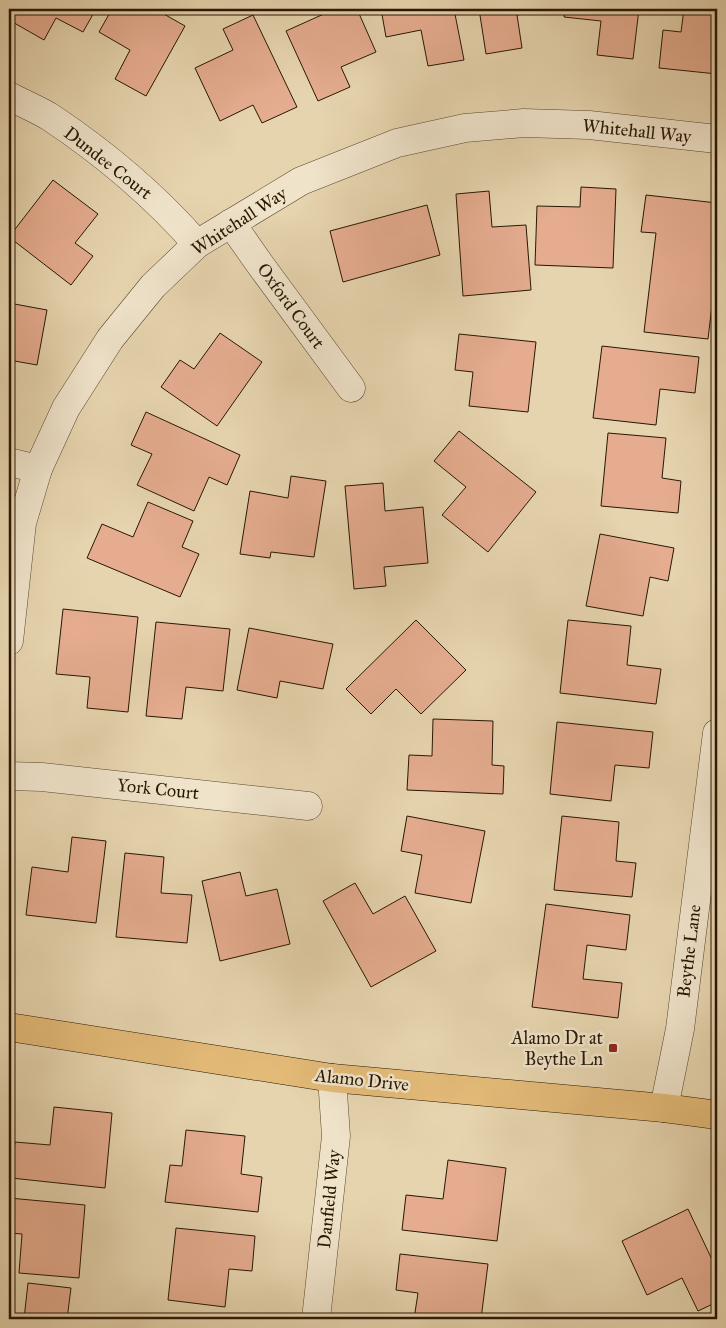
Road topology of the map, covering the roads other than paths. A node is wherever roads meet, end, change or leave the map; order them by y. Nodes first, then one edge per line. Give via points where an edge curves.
1 (9, 96) edge
2 (717, 139) edge
3 (231, 223) junction
4 (197, 244) junction
5 (352, 388) dead end
6 (9, 462) edge
7 (38, 469) junction
8 (9, 641) edge
9 (717, 733) edge
10 (9, 776) edge
11 (308, 806) dead end
12 (9, 1027) edge
13 (332, 1078) junction
14 (664, 1108) junction
15 (717, 1115) edge
16 (316, 1319) edge

1 - 4 street, Dundee Court via 48,116 126,173 169,212
2 - 3 street, Whitehall Way via 589,125 524,123 465,128 397,143 301,181
3 - 4 street, Whitehall Way
3 - 5 street, Oxford Court
4 - 7 street, Whitehall Way via 153,286 110,340 66,408
6 - 7 street
7 - 8 street, Whitehall Way via 22,523
9 - 14 street, Beythe Lane via 680,1029
10 - 11 street, York Court via 42,776
12 - 13 main road, Alamo Drive
13 - 14 main road, Alamo Drive
13 - 16 street, Danfield Way via 336,1136
14 - 15 main road, Alamo Drive

